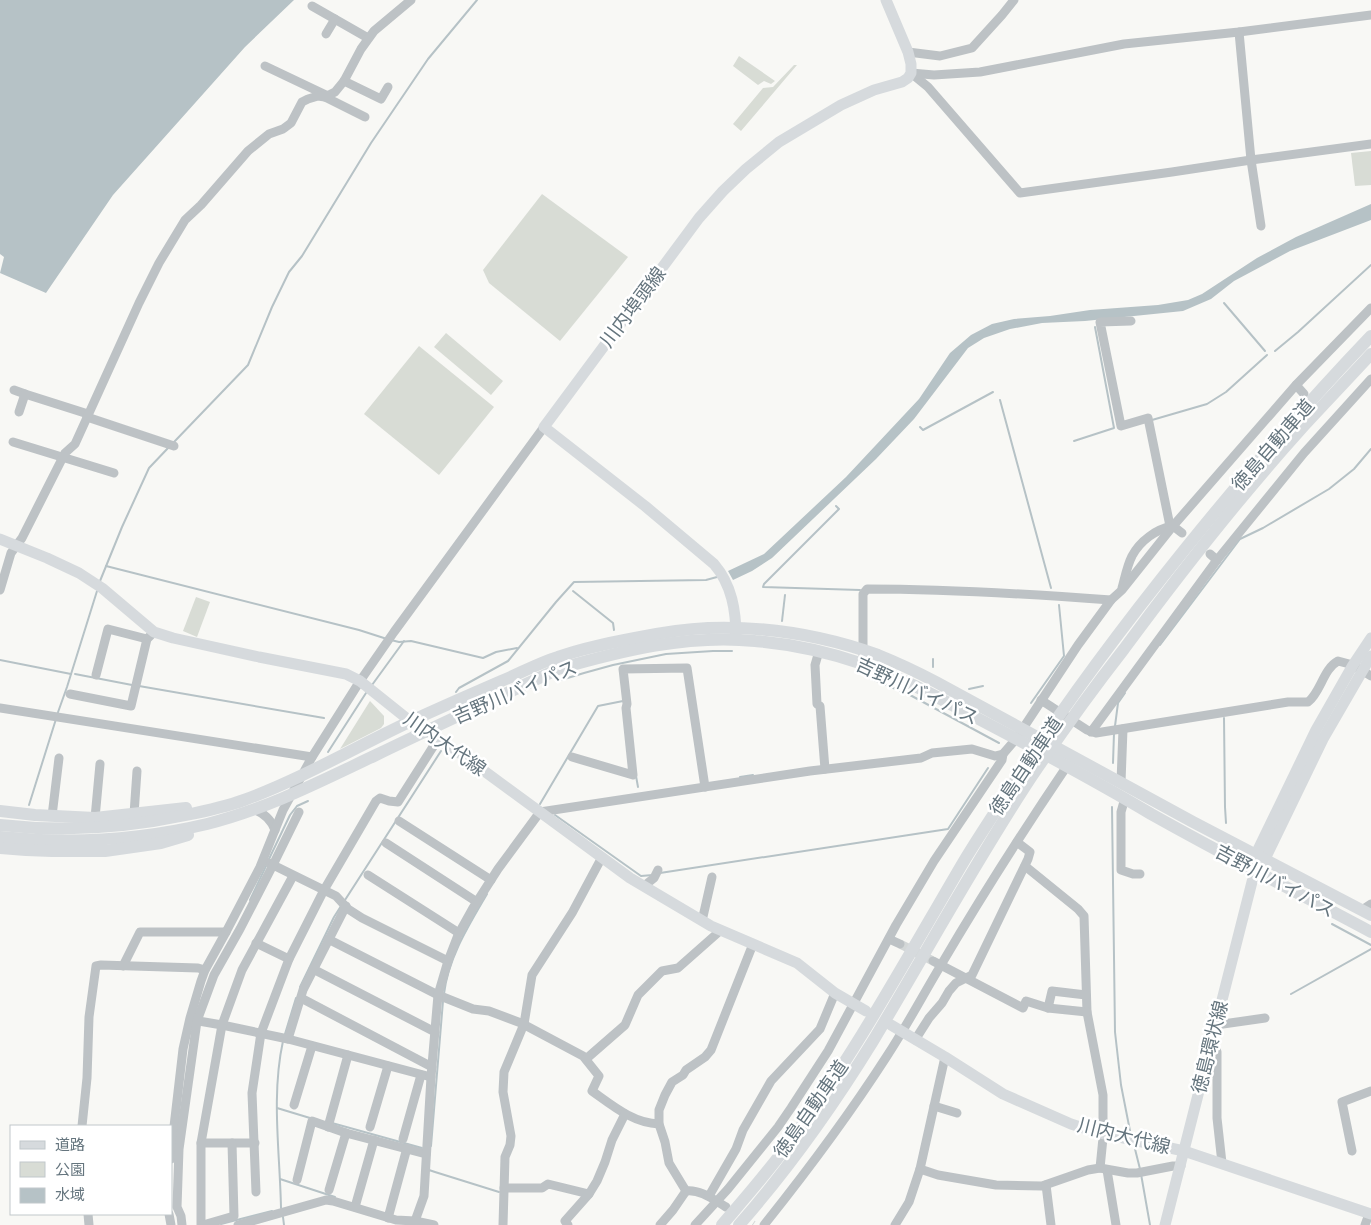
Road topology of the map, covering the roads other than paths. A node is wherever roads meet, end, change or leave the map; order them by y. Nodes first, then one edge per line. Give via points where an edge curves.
1 (411, 0) edge
2 (886, 0) edge
3 (1014, 0) edge
4 (312, 6) dead end
5 (1371, 15) edge
6 (335, 19) junction
7 (1239, 32) junction
8 (326, 34) dead end
9 (368, 38) junction
10 (908, 52) junction
11 (265, 66) dead end
12 (911, 73) junction
13 (344, 81) junction
14 (388, 87) dead end
15 (326, 96) junction
16 (365, 118) dead end
17 (1371, 144) edge
18 (1251, 160) junction
19 (1261, 226) dead end
20 (1371, 308) edge
21 (1131, 321) dead end
22 (1371, 336) edge
23 (1371, 354) edge
24 (1371, 379) edge
25 (1296, 385) junction
26 (14, 390) dead end
27 (25, 394) junction
28 (1304, 394) dead end
29 (19, 412) dead end
30 (87, 415) junction
31 (544, 428) junction
32 (13, 442) dead end
33 (171, 445) dead end
34 (62, 458) junction
35 (114, 473) dead end
36 (1171, 526) junction
37 (1182, 533) dead end
38 (0, 539) edge
39 (17, 545) junction
40 (0, 590) edge
41 (1122, 590) junction
42 (1111, 600) junction
43 (736, 634) junction
44 (150, 636) junction
45 (1371, 638) edge
46 (862, 650) junction
47 (819, 651) junction
48 (1371, 656) edge
49 (863, 664) junction
50 (1362, 670) edge
51 (96, 675) dead end
52 (367, 686) junction
53 (70, 694) dead end
54 (1041, 700) junction
55 (1076, 703) junction
56 (0, 708) edge
57 (410, 721) junction
58 (1117, 730) junction
59 (426, 731) junction
60 (1091, 732) junction
61 (1019, 734) junction
62 (438, 739) junction
63 (1003, 754) junction
64 (312, 757) junction
65 (572, 757) dead end
66 (59, 758) dead end
67 (100, 764) dead end
68 (1067, 766) junction
69 (825, 769) junction
70 (137, 771) dead end
71 (1028, 773) junction
72 (302, 775) junction
73 (1121, 782) junction
74 (705, 787) junction
75 (292, 795) junction
76 (1125, 798) junction
77 (253, 809) junction
78 (0, 811) edge
79 (299, 812) dead end
80 (540, 812) junction
81 (52, 816) junction
82 (95, 818) junction
83 (399, 821) dead end
84 (207, 824) junction
85 (0, 825) edge
86 (131, 825) junction
87 (275, 830) junction
88 (0, 837) edge
89 (1017, 842) junction
90 (386, 843) dead end
91 (0, 848) edge
92 (1261, 856) junction
93 (602, 857) junction
94 (268, 862) junction
95 (1025, 866) junction
96 (658, 870) dead end
97 (1255, 870) junction
98 (1140, 874) dead end
99 (368, 875) dead end
100 (293, 876) junction
101 (712, 877) dead end
102 (491, 880) junction
103 (644, 886) junction
104 (324, 890) junction
105 (478, 902) junction
106 (344, 904) junction
107 (1368, 910) edge
108 (702, 921) junction
109 (722, 930) junction
110 (226, 932) junction
111 (1371, 932) edge
112 (459, 933) junction
113 (328, 938) junction
114 (889, 939) junction
115 (256, 943) junction
116 (753, 944) junction
117 (900, 944) tunnel mouth
118 (289, 959) junction
119 (448, 961) junction
120 (937, 963) junction
121 (123, 966) junction
122 (313, 969) junction
123 (205, 970) junction
124 (967, 978) junction
125 (835, 993) junction
126 (438, 995) junction
127 (1086, 995) junction
128 (301, 998) junction
129 (854, 1004) junction
130 (1048, 1008) junction
131 (866, 1011) dead end
132 (1087, 1012) junction
133 (1265, 1018) dead end
134 (194, 1020) junction
135 (524, 1024) junction
136 (222, 1025) junction
137 (1216, 1025) junction
138 (891, 1026) dead end
139 (435, 1032) junction
140 (902, 1032) junction
141 (261, 1034) junction
142 (285, 1038) junction
143 (915, 1040) junction
144 (1212, 1040) junction
145 (312, 1046) junction
146 (348, 1055) junction
147 (945, 1057) junction
148 (586, 1059) junction
149 (388, 1066) junction
150 (432, 1067) junction
151 (421, 1074) junction
152 (431, 1077) junction
153 (1371, 1090) edge
154 (294, 1106) dead end
155 (934, 1106) junction
156 (957, 1113) dead end
157 (624, 1114) junction
158 (659, 1124) junction
159 (82, 1125) edge
160 (328, 1127) junction
161 (370, 1127) dead end
162 (346, 1133) junction
163 (1102, 1133) junction
164 (403, 1139) dead end
165 (374, 1140) junction
166 (201, 1143) junction
167 (232, 1143) junction
168 (255, 1143) junction
169 (407, 1148) junction
170 (172, 1150) edge
171 (1184, 1151) junction
172 (1352, 1152) dead end
173 (426, 1154) junction
174 (1222, 1163) junction
175 (1180, 1166) junction
176 (920, 1169) junction
177 (1104, 1169) junction
178 (297, 1180) dead end
179 (1046, 1184) junction
180 (504, 1188) junction
181 (329, 1190) dead end
182 (686, 1191) junction
183 (256, 1192) dead end
184 (589, 1194) junction
185 (709, 1196) junction
186 (717, 1202) junction
187 (355, 1207) junction
188 (726, 1207) dead end
189 (173, 1211) edge
190 (1370, 1214) edge
191 (388, 1218) junction
192 (410, 1222) edge
193 (171, 1225) edge
194 (182, 1225) edge
195 (202, 1225) edge
196 (238, 1225) edge
197 (434, 1225) edge
198 (503, 1225) edge
199 (568, 1225) edge
200 (660, 1225) edge
201 (695, 1225) edge
202 (722, 1225) edge
203 (739, 1225) edge
204 (764, 1225) edge
205 (895, 1225) edge
206 (1051, 1225) edge
207 (1116, 1225) edge
208 (1165, 1225) edge
209 (1364, 1225) edge

1 - 9 street
2 - 10 main road
3 - 10 street via 972,48 940,56
4 - 6 street
5 - 7 street
6 - 8 street
6 - 9 street
7 - 12 street via 1124,44 980,72
7 - 18 street
9 - 13 street
10 - 12 main road
11 - 15 street
12 - 18 street via 928,87 1020,193
12 - 31 main road, 川内埠頭線 via 902,82 874,90 808,123 746,169 723,191 699,218
13 - 14 street via 381,99
13 - 15 street via 335,92
15 - 16 street
15 - 30 street via 302,102 291,123 269,134 248,151 185,220 138,303
17 - 18 street
18 - 19 street
20 - 25 street
21 - 36 street via 1100,322 1121,426 1148,418
22 - 55 highway, 徳島自動車道 via 1291,422 1144,599
23 - 55 highway, 徳島自動車道 via 1224,519
24 - 60 street via 1328,419 1304,453 1214,557
25 - 28 street
25 - 36 street
26 - 27 street
27 - 29 street
27 - 30 street
30 - 33 street
30 - 34 street via 74,444
31 - 43 main road via 645,506 700,551 720,572 733,604
31 - 52 street via 385,644
32 - 34 street
34 - 35 street
34 - 39 street
36 - 37 street
36 - 41 street
36 - 41 street via 1155,532 1140,544 1133,554
38 - 39 main road, 川内大代線
39 - 40 street via 11,553
39 - 44 main road, 川内大代線 via 60,563 99,586
41 - 42 street
42 - 46 street via 1011,592 867,589 863,594
42 - 54 street
43 - 46 highway, 吉野川バイパス via 766,630
43 - 47 highway, 吉野川バイパス
43 - 57 highway, 吉野川バイパス via 708,628 603,644 557,657
43 - 59 highway, 吉野川バイパス via 604,656 558,670
44 - 51 street via 108,629
44 - 52 main road, 川内大代線 via 346,674
44 - 53 street via 131,706
45 - 50 main road, 徳島環状線
46 - 49 street
46 - 61 highway, 吉野川バイパス via 936,682
47 - 49 highway, 吉野川バイパス
47 - 69 street via 815,665
48 - 50 main road, 徳島環状線
49 - 61 highway, 吉野川バイパス
50 - 58 street via 1342,661 1335,662 1308,702 1288,702
50 - 92 main road, 徳島環状線 via 1316,730
52 - 57 main road, 川内大代線
52 - 64 street
54 - 60 street
54 - 61 street
55 - 71 highway, 徳島自動車道
56 - 64 street
57 - 59 main road, 川内大代線
57 - 72 highway, 吉野川バイパス
58 - 60 street
58 - 73 street
59 - 62 main road, 川内大代線
59 - 75 highway, 吉野川バイパス
61 - 63 street
61 - 68 highway, 吉野川バイパス
61 - 73 highway, 吉野川バイパス
62 - 80 main road, 川内大代線
62 - 104 street via 398,802 380,798 376,801
63 - 69 street via 995,756 972,749
63 - 114 street via 934,861
64 - 72 street
65 - 74 street via 633,775 623,669 687,668
66 - 81 street
67 - 82 street
68 - 76 highway, 吉野川バイパス
68 - 89 street
69 - 74 street
70 - 86 street
71 - 202 highway, 徳島自動車道 via 966,857 828,1087 790,1142
71 - 203 highway, 徳島自動車道 via 839,1094 801,1148
72 - 75 street
72 - 86 highway, 吉野川バイパス via 243,801
73 - 92 highway, 吉野川バイパス
74 - 80 street
75 - 77 highway, 吉野川バイパス
75 - 87 street
76 - 97 highway, 吉野川バイパス
76 - 98 street via 1121,812 1121,870
77 - 84 highway, 吉野川バイパス
77 - 87 street via 266,816
78 - 81 highway
79 - 94 street
80 - 93 main road, 川内大代線
80 - 102 street
81 - 82 highway
82 - 86 highway
83 - 102 street
84 - 86 highway, 吉野川バイパス via 171,831
84 - 91 highway via 161,843 105,851
85 - 86 highway, 吉野川バイパス via 20,828
86 - 88 highway, 吉野川バイパス via 94,840
87 - 94 street
89 - 95 street via 1030,852
89 - 120 street
90 - 105 street
92 - 97 main road, 徳島環状線
92 - 107 highway, 吉野川バイパス
93 - 103 main road, 川内大代線
93 - 135 street via 572,913 532,976
94 - 100 street
94 - 110 street
94 - 134 street via 240,929
95 - 124 street via 972,975
95 - 127 street via 1084,916
96 - 103 street
97 - 111 highway, 吉野川バイパス
97 - 137 main road, 徳島環状線
99 - 112 street
100 - 104 street
100 - 115 street
101 - 108 street
102 - 105 street
103 - 108 main road, 川内大代線
104 - 106 street
104 - 118 street
105 - 112 street
106 - 113 street
106 - 119 street via 362,918
108 - 109 main road, 川内大代線
109 - 116 main road, 川内大代線
109 - 148 street via 678,968 662,972 638,995 625,1025
110 - 121 street via 140,932
110 - 123 street
112 - 119 street
113 - 122 street
113 - 126 street
114 - 117 street
114 - 129 street
115 - 118 street
115 - 136 street via 238,978
116 - 125 main road, 川内大代線 via 797,963
116 - 158 street via 711,1050 672,1082 659,1110
118 - 141 street
119 - 126 street
120 - 124 street
120 - 140 street
121 - 123 street
121 - 159 street via 96,966 89,1017
122 - 128 street
122 - 139 street
123 - 134 street
124 - 130 street via 1023,1008 1026,1000
124 - 143 street via 956,983
125 - 129 main road, 川内大代線
125 - 185 street via 820,1029 771,1081
126 - 135 street
126 - 139 street
127 - 130 street via 1052,991
127 - 132 street
128 - 142 street
128 - 150 street
129 - 131 main road, 川内大代線
129 - 186 street via 778,1128
130 - 132 street
132 - 163 street via 1103,1095
133 - 137 street
134 - 136 street
134 - 170 street via 180,1074
134 - 189 street
135 - 148 street
135 - 180 street via 504,1072 503,1092 510,1136 505,1157
136 - 141 street
136 - 166 street
137 - 144 main road, 徳島環状線
138 - 140 main road, 川内大代線
139 - 150 street
140 - 143 main road, 川内大代線
140 - 204 street via 811,1166
141 - 142 street
141 - 168 street via 252,1093
142 - 145 street
143 - 147 main road, 川内大代線
144 - 171 main road, 徳島環状線
144 - 174 street via 1217,1052 1217,1118
145 - 146 street
145 - 154 street
146 - 149 street
146 - 160 street
147 - 155 street
147 - 163 main road, 川内大代線 via 1003,1094 1071,1124
148 - 157 street via 599,1076 589,1090
149 - 151 street
149 - 161 street
150 - 152 street
151 - 152 street
151 - 164 street
152 - 173 street
153 - 172 street via 1342,1102
155 - 156 street
155 - 176 street
157 - 158 street
157 - 184 street
158 - 182 street via 669,1163
160 - 162 street
160 - 178 street via 312,1121
162 - 165 street
162 - 181 street
163 - 171 main road, 川内大代線
163 - 177 street
165 - 169 street
165 - 187 street
166 - 167 street
166 - 195 street
167 - 168 street
167 - 195 street via 234,1216
168 - 183 street
169 - 173 street
169 - 191 street
171 - 174 main road, 川内大代線
171 - 175 main road, 徳島環状線
173 - 192 street via 424,1196
174 - 190 main road, 川内大代線
175 - 177 street via 1128,1173
175 - 208 main road, 徳島環状線
176 - 179 street via 996,1185
176 - 205 street
177 - 179 street via 1088,1170
177 - 207 street
179 - 206 street
180 - 184 street via 542,1188 548,1184
180 - 198 street
182 - 185 street
182 - 200 street
184 - 199 street via 565,1221
185 - 186 street
186 - 188 street
186 - 201 street
187 - 191 street
187 - 196 street via 326,1200
189 - 193 street
189 - 194 street via 181,1216
190 - 209 street
191 - 192 street
192 - 197 street

